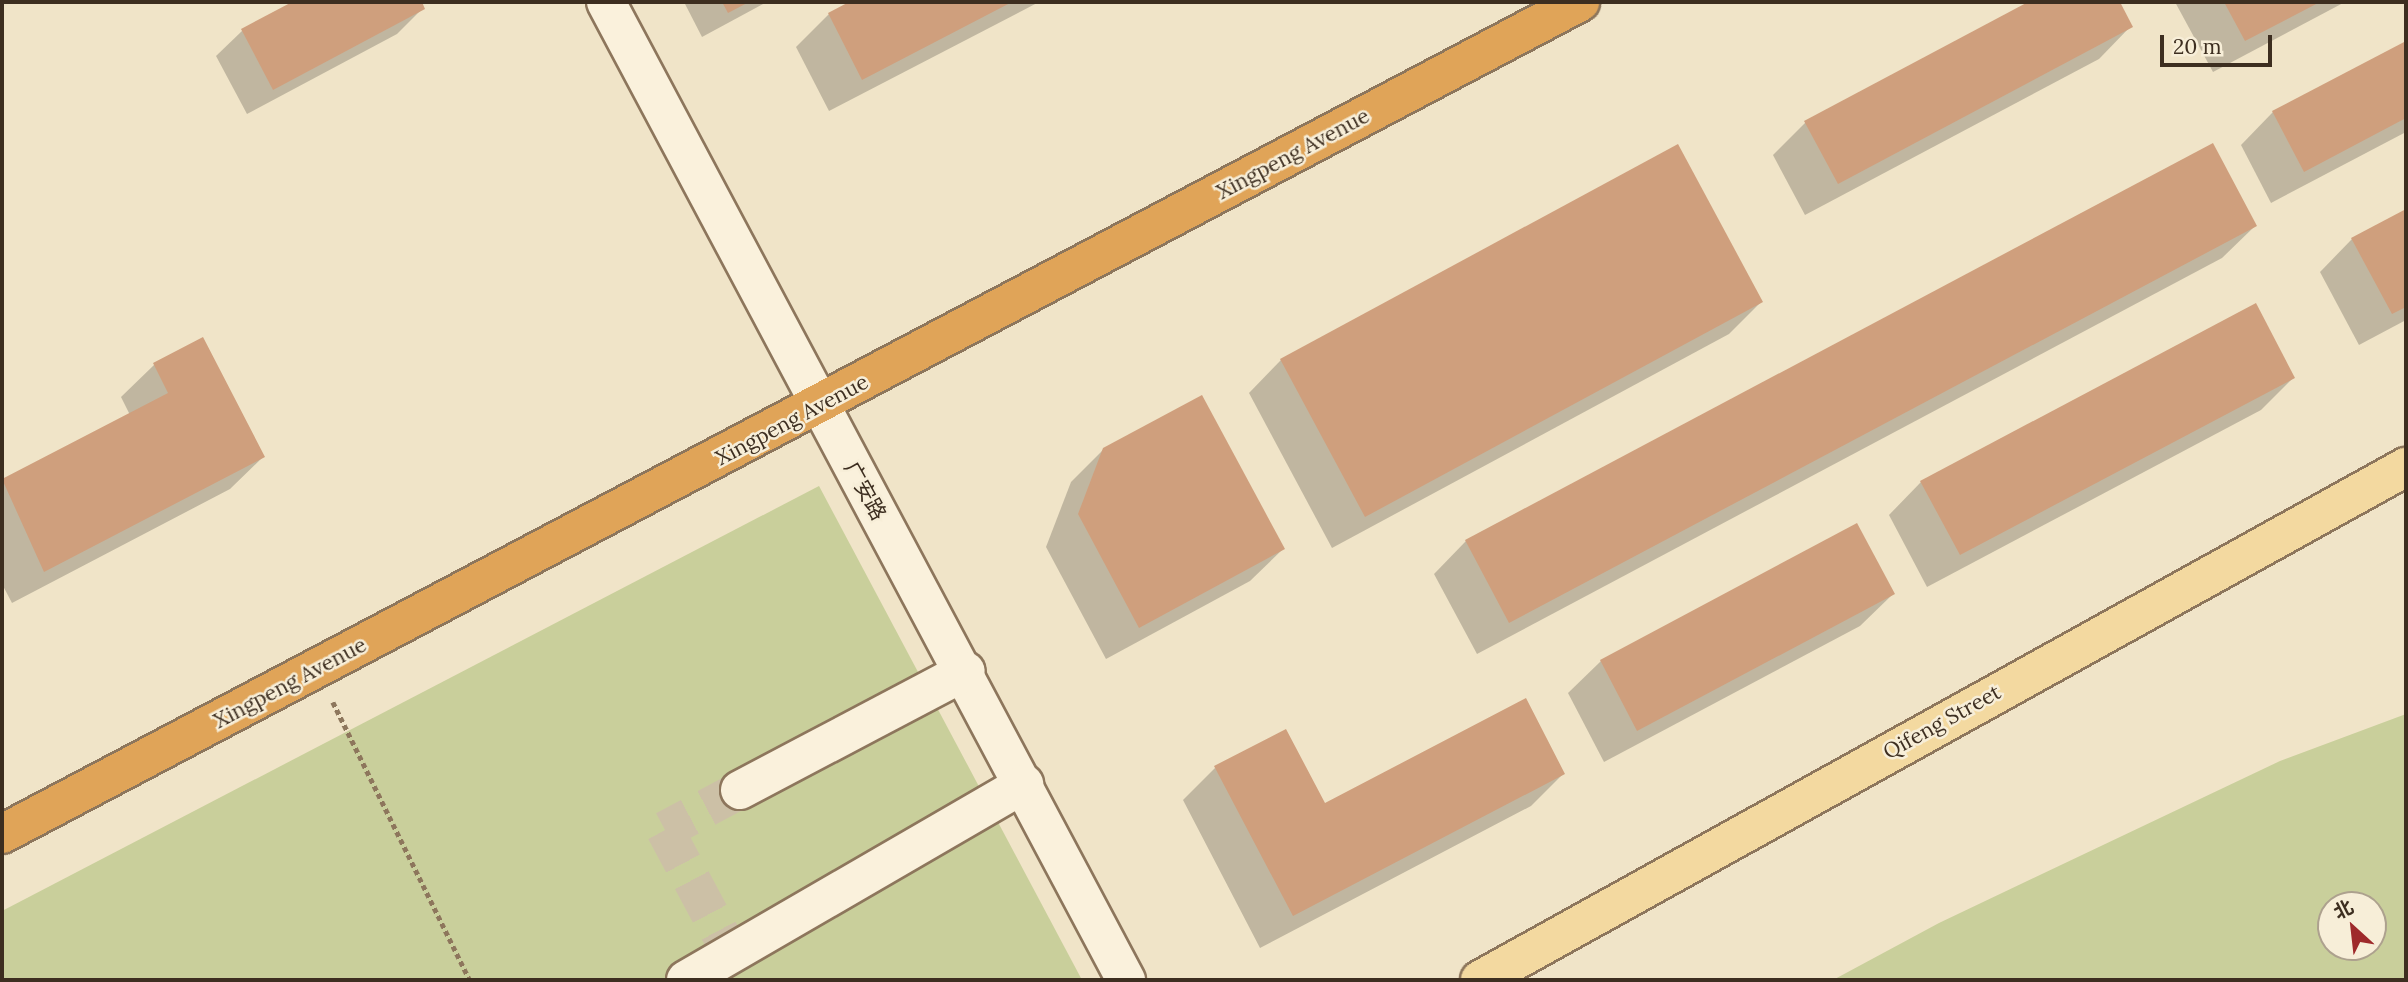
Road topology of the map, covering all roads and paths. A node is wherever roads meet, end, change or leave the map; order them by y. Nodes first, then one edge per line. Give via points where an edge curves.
1 (606, 2) edge
2 (1580, 2) edge
3 (818, 407) junction
4 (2406, 467) edge
5 (317, 669) junction
6 (966, 671) junction
7 (1024, 784) junction
8 (740, 790) tunnel mouth
9 (2, 834) edge
10 (470, 980) edge
11 (686, 980) edge
12 (1126, 980) edge
13 (1480, 980) edge

1 - 3 street, 广安路
2 - 3 highway, Xingpeng Avenue
3 - 5 highway, Xingpeng Avenue
3 - 6 street, 广安路
4 - 13 main road, Qifeng Street
5 - 9 highway, Xingpeng Avenue
5 - 10 path
6 - 7 street, 广安路
6 - 8 street
7 - 11 street
7 - 12 street, 广安路

